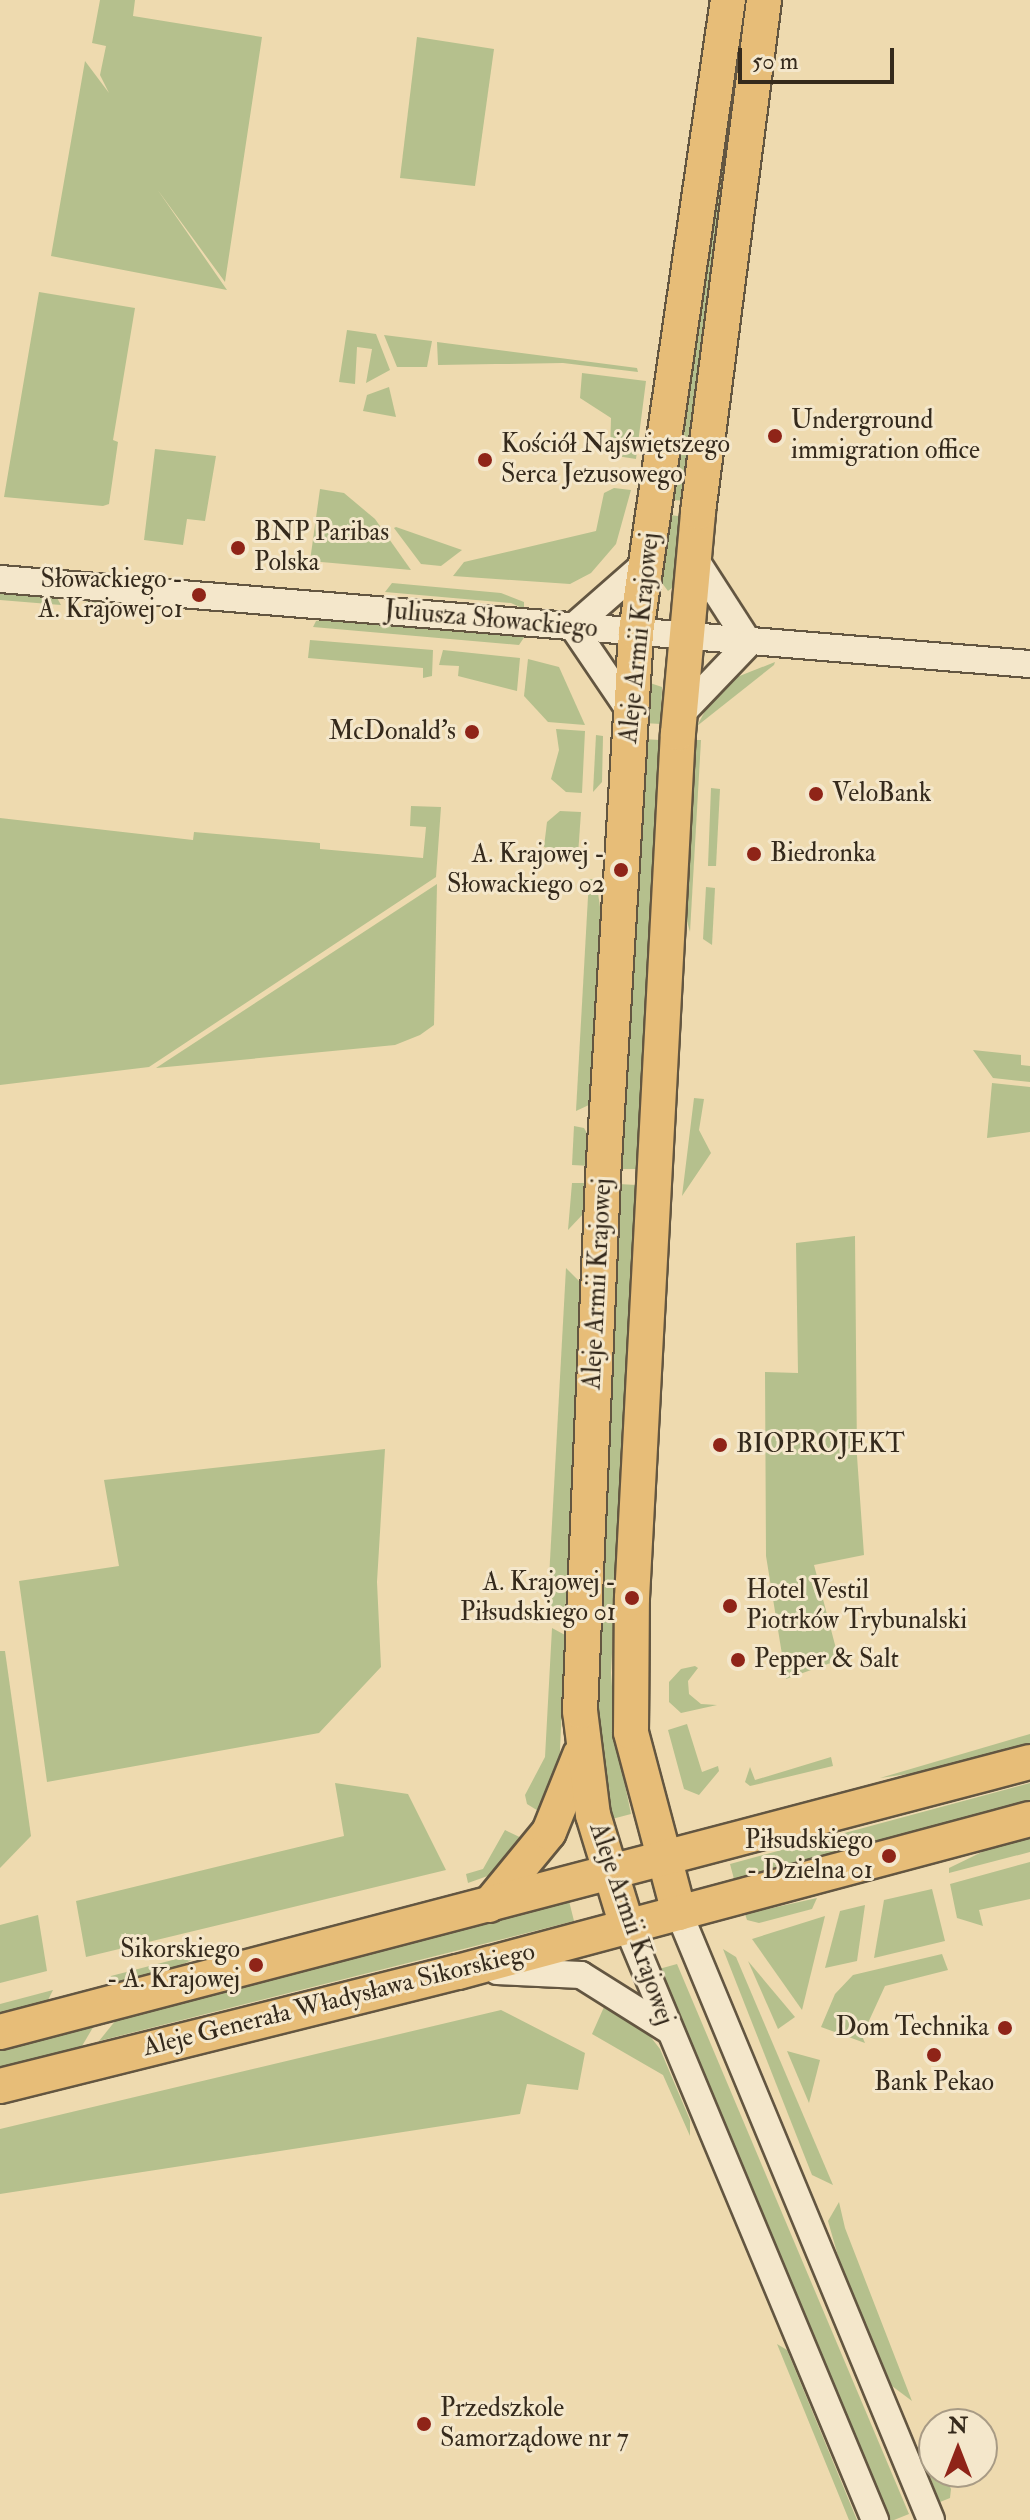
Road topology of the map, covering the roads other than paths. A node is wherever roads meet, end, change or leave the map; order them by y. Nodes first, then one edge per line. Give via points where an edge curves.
1 (728, 0) edge
2 (764, 0) edge
3 (693, 556) junction
4 (646, 563) junction
5 (0, 579) edge
6 (573, 627) junction
7 (636, 632) junction
8 (687, 637) junction
9 (749, 643) junction
10 (1030, 664) edge
11 (630, 711) junction
12 (680, 715) junction
13 (582, 1747) junction
14 (1030, 1762) edge
15 (1030, 1819) edge
16 (662, 1860) junction
17 (610, 1874) junction
18 (489, 1905) junction
19 (679, 1913) junction
20 (627, 1926) junction
21 (458, 1972) junction
22 (667, 2029) junction
23 (0, 2032) edge
24 (0, 2086) edge
25 (875, 2520) edge
26 (931, 2520) edge

1 - 4 main road, Aleje Armii Krajowej
2 - 3 main road, Aleje Armii Krajowej
3 - 8 main road, Aleje Armii Krajowej
3 - 9 street
4 - 6 street
4 - 7 main road, Aleje Armii Krajowej
5 - 6 street, Juliusza Słowackiego
6 - 7 street, Juliusza Słowackiego
6 - 11 street
7 - 8 street, Juliusza Słowackiego
7 - 11 main road, Aleje Armii Krajowej
8 - 9 street, Juliusza Słowackiego
8 - 12 main road, Aleje Armii Krajowej
9 - 10 street, Juliusza Słowackiego
9 - 12 street
11 - 13 main road, Aleje Armii Krajowej via 584,1592
12 - 16 main road, Aleje Armii Krajowej via 629,1670 634,1752
13 - 17 main road, Aleje Armii Krajowej
13 - 18 main road via 549,1832
14 - 16 main road, Aleje Generała Władysława Sikorskiego
15 - 19 main road, Aleje Generała Władysława Sikorskiego
16 - 17 main road, Aleje Generała Władysława Sikorskiego
16 - 19 main road, Aleje Armii Krajowej
17 - 18 main road, Aleje Generała Władysława Sikorskiego
17 - 20 main road, Aleje Armii Krajowej
18 - 23 main road, Aleje Generała Władysława Sikorskiego
19 - 20 main road, Aleje Generała Władysława Sikorskiego
19 - 26 street, Aleje Armii Krajowej
20 - 21 main road, Aleje Generała Władysława Sikorskiego
20 - 22 street, Aleje Armii Krajowej
21 - 22 street via 545,1969 581,1975
21 - 24 main road, Aleje Generała Władysława Sikorskiego
22 - 25 street, Aleje Armii Krajowej

